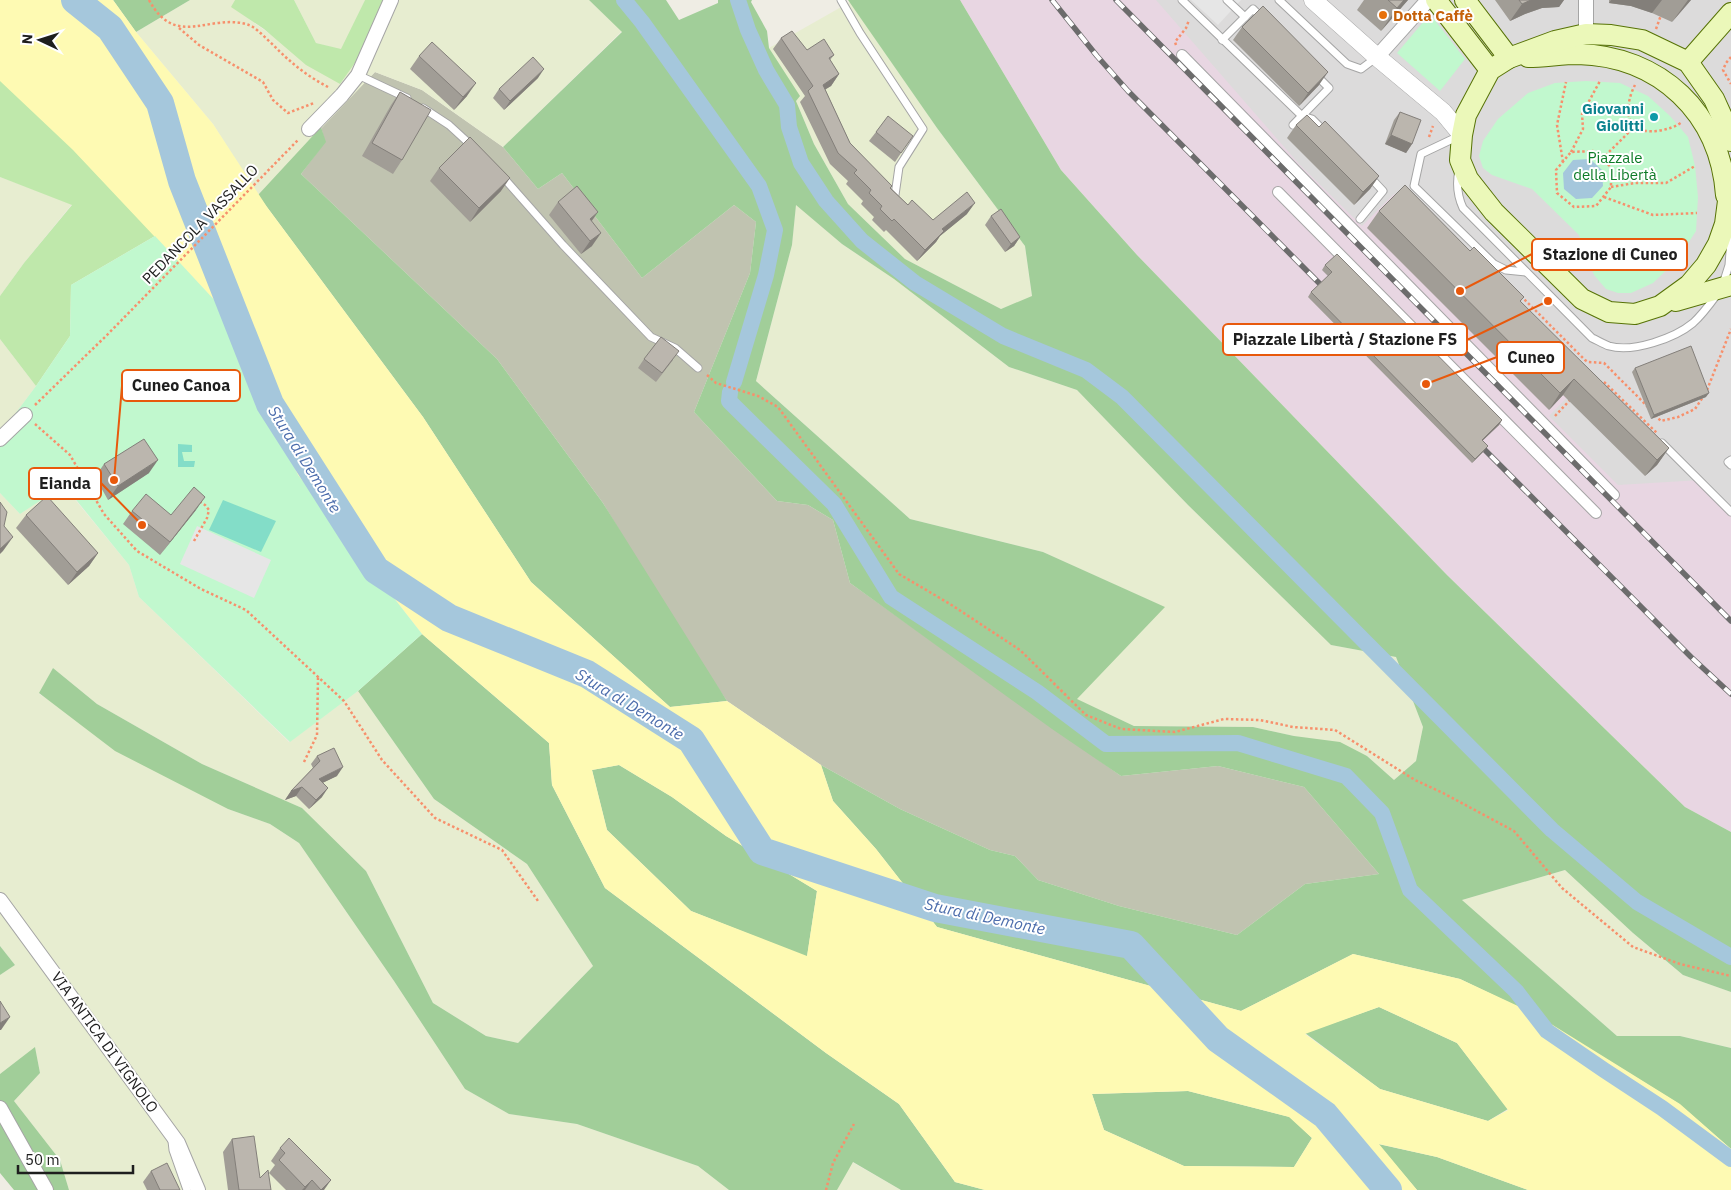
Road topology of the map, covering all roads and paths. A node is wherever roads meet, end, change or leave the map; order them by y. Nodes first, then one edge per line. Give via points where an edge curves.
1 (150, 0) edge
2 (391, 0) edge
3 (841, 0) edge
4 (1182, 0) edge
5 (1227, 0) edge
6 (1280, 0) edge
7 (1313, 0) edge
8 (1428, 0) edge
9 (1436, 0) edge
10 (1465, 0) edge
11 (1586, 0) edge
12 (1192, 10) junction
13 (1731, 12) edge
14 (1245, 17) junction
15 (1265, 22) edge
16 (178, 27) junction
17 (1586, 34) junction
18 (1222, 40) junction
19 (1182, 55) joint
20 (1377, 57) junction
21 (1731, 57) edge
22 (1509, 58) junction
23 (1688, 62) junction
24 (1310, 69) edge
25 (1490, 70) junction
26 (358, 75) junction
27 (1566, 82) dead end
28 (1600, 82) dead end
29 (1731, 84) edge
30 (342, 95) junction
31 (1302, 116) junction
32 (1293, 125) dead end
33 (1635, 126) dead end
34 (309, 128) joint
35 (1462, 135) junction
36 (1331, 138) edge
37 (1731, 141) edge
38 (477, 152) edge
39 (1571, 152) junction
40 (1602, 159) junction
41 (1460, 160) junction
42 (1562, 162) junction
43 (1695, 166) dead end
44 (1364, 171) edge
45 (499, 172) edge
46 (1731, 178) edge
47 (1612, 187) junction
48 (1278, 192) dead end
49 (895, 195) edge
50 (1604, 197) junction
51 (1697, 213) dead end
52 (1360, 219) dead end
53 (1728, 228) edge
54 (1526, 272) junction
55 (1727, 286) edge
56 (1521, 296) edge
57 (1660, 306) junction
58 (1731, 329) edge
59 (698, 368) joint
60 (1596, 382) edge
61 (1572, 398) edge
62 (1648, 408) edge
63 (1655, 414) edge
64 (25, 415) junction
65 (1554, 417) dead end
66 (1658, 437) joint
67 (0, 438) edge
68 (1731, 460) edge
69 (1731, 465) edge
70 (1614, 495) dead end
71 (195, 500) edge
72 (1731, 512) edge
73 (1596, 513) dead end
74 (194, 541) dead end
75 (318, 677) junction
76 (304, 762) dead end
77 (0, 900) edge
78 (538, 901) dead end
79 (1731, 976) edge
80 (0, 1108) edge
81 (854, 1124) dead end
82 (171, 1133) junction
83 (46, 1190) edge
84 (187, 1190) edge
85 (198, 1190) edge
86 (826, 1190) edge

1 - 16 path via 161,17
2 - 26 street
3 - 49 lane via 923,129 899,167
4 - 12 lane
5 - 14 lane
6 - 20 lane via 1347,64 1360,69
7 - 20 street
8 - 20 street
9 - 25 main road
10 - 22 main road
11 - 17 street
12 - 18 lane
12 - 19 path via 1186,28 1175,42 1176,50
13 - 23 main road
14 - 15 lane via 1253,9
14 - 18 lane
16 - 30 path via 200,27 224,21 250,25 290,62
16 - 30 path via 199,45 263,82 273,100 288,113
17 - 22 main road via 1555,41
17 - 23 main road via 1642,40
18 - 31 lane
19 - 70 street
20 - 35 street via 1443,112
21 - 29 path via 1723,70
22 - 25 main road
22 - 53 main road via 1577,54 1625,62 1657,75 1697,112 1712,137 1725,180
23 - 37 main road via 1714,99
24 - 31 lane via 1329,88
25 - 35 main road via 1466,115
26 - 30 street
26 - 38 lane via 400,93 449,125
27 - 42 path via 1557,125
28 - 39 path via 1582,114 1583,129
30 - 34 street
31 - 32 lane
31 - 36 lane via 1312,119
33 - 40 path
34 - 64 path, PEDANCOLA VASSALLO
35 - 41 main road
35 - 54 lane via 1421,154 1414,186 1494,264 1506,270
39 - 40 path via 1593,151
39 - 42 path
40 - 47 path via 1611,167
41 - 54 lane via 1456,182 1463,208
41 - 57 main road via 1468,179 1494,212 1582,299 1609,312 1627,314
42 - 50 path via 1556,170 1557,192 1570,205 1596,206
43 - 47 path via 1666,184 1635,183
44 - 52 lane via 1383,191
45 - 59 lane via 650,337 675,348
46 - 53 main road
47 - 50 path
48 - 73 street
50 - 51 path via 1653,215
53 - 55 lane via 1730,265
53 - 57 main road via 1706,265 1689,285
54 - 55 lane via 1592,338 1623,348 1656,342 1691,324
55 - 57 main road
56 - 62 path via 1585,360 1604,363
58 - 63 path via 1696,409 1661,421
59 - 79 path via 716,383 758,396 778,407 899,574 1020,650 1086,715 1122,729 1175,732 1224,718 1335,730 1415,780 1514,831 1562,888 1633,947 1680,964
60 - 66 path via 1604,382
61 - 65 path
64 - 67 street
64 - 75 path via 70,455 104,514 137,552 245,609
66 - 72 lane
68 - 69 lane via 1728,462
71 - 74 path via 209,510
75 - 76 path via 317,735
75 - 78 path via 344,701 382,760 435,818 502,850
77 - 82 street, VIA ANTICA DI VIGNOLO
80 - 83 street
81 - 86 path via 834,1164
82 - 84 lane via 173,1150
82 - 85 street, VIA ANTICA DI VIGNOLO

